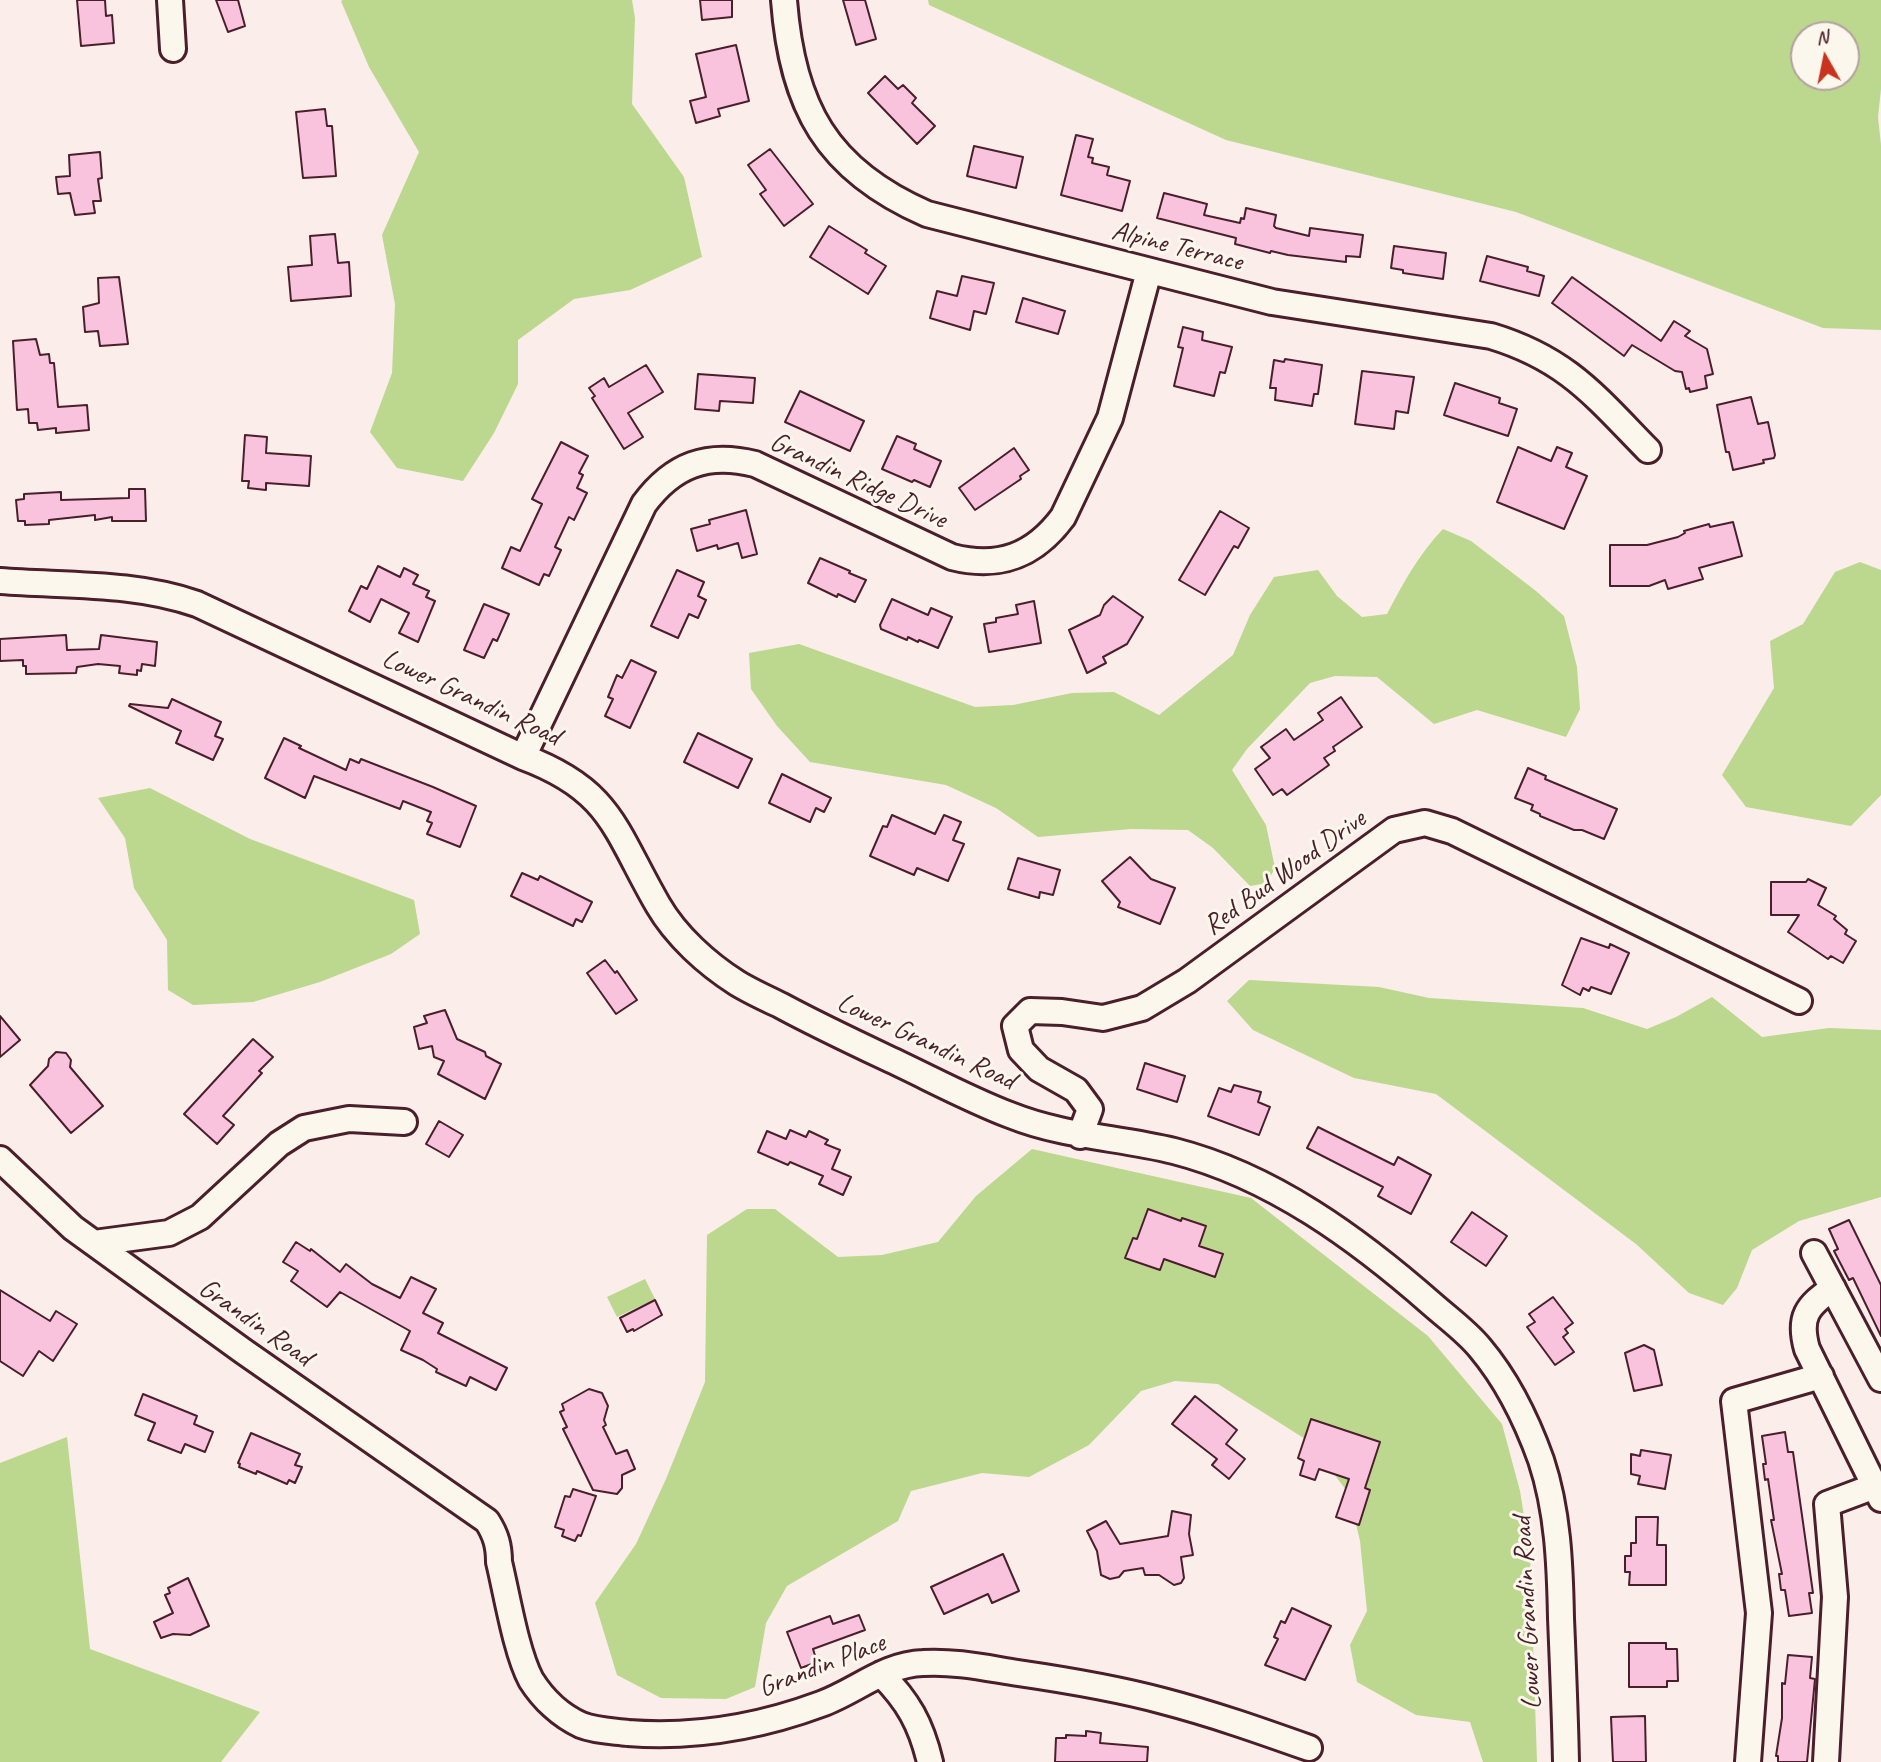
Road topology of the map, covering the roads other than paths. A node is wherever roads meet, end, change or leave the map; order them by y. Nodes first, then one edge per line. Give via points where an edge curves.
1 (170, 0) edge
2 (784, 0) edge
3 (173, 49) dead end
4 (1149, 271) junction
5 (1648, 450) dead end
6 (0, 581) edge
7 (523, 757) junction
8 (1799, 1001) dead end
9 (404, 1122) dead end
10 (1080, 1136) junction
11 (0, 1159) edge
12 (94, 1243) junction
13 (1814, 1253) dead end
14 (1833, 1288) junction
15 (1821, 1376) junction
16 (1881, 1379) edge
17 (1876, 1481) edge
18 (487, 1521) joint
19 (881, 1674) junction
20 (1309, 1748) dead end
21 (930, 1762) edge
22 (1566, 1762) edge
23 (1748, 1762) edge
24 (1826, 1762) edge

1 - 3 street
2 - 4 street, Alpine Terrace via 788,41 802,96 840,155 880,190 927,214
4 - 5 street, Alpine Terrace via 1272,302 1491,336 1516,344 1540,354 1583,384
4 - 7 street, Grandin Ridge Drive via 1110,418 1063,517 1038,544 1006,559 970,561 952,557 755,464 719,459 684,468 662,483 644,504
6 - 7 street, Lower Grandin Road via 176,596
7 - 10 street, Lower Grandin Road via 561,773 593,797 611,817 659,908 708,962 738,983 1010,1115
8 - 10 street, Red Bud Wood Drive via 1452,831 1425,822 1394,830 1187,981 1142,1008 1103,1018 1030,1010 1015,1026 1021,1050 1039,1069 1076,1090 1090,1110
9 - 12 street via 349,1119 303,1128 279,1144 200,1217 169,1233
10 - 22 street, Lower Grandin Road via 1175,1151 1267,1187 1408,1283 1480,1348 1525,1421 1552,1504 1559,1547
11 - 12 street, Grandin Road
12 - 18 street, Grandin Road
13 - 14 street
14 - 15 street via 1814,1301 1802,1330
14 - 16 street
15 - 17 street
15 - 23 street via 1734,1401 1759,1613
17 - 24 street via 1827,1504 1835,1597
18 - 19 street, Grandin Place via 499,1548 531,1679 553,1707 584,1726 646,1734 736,1727 824,1703
19 - 20 street, Grandin Place via 919,1663 946,1662 1090,1684 1174,1704
19 - 21 street via 915,1717

